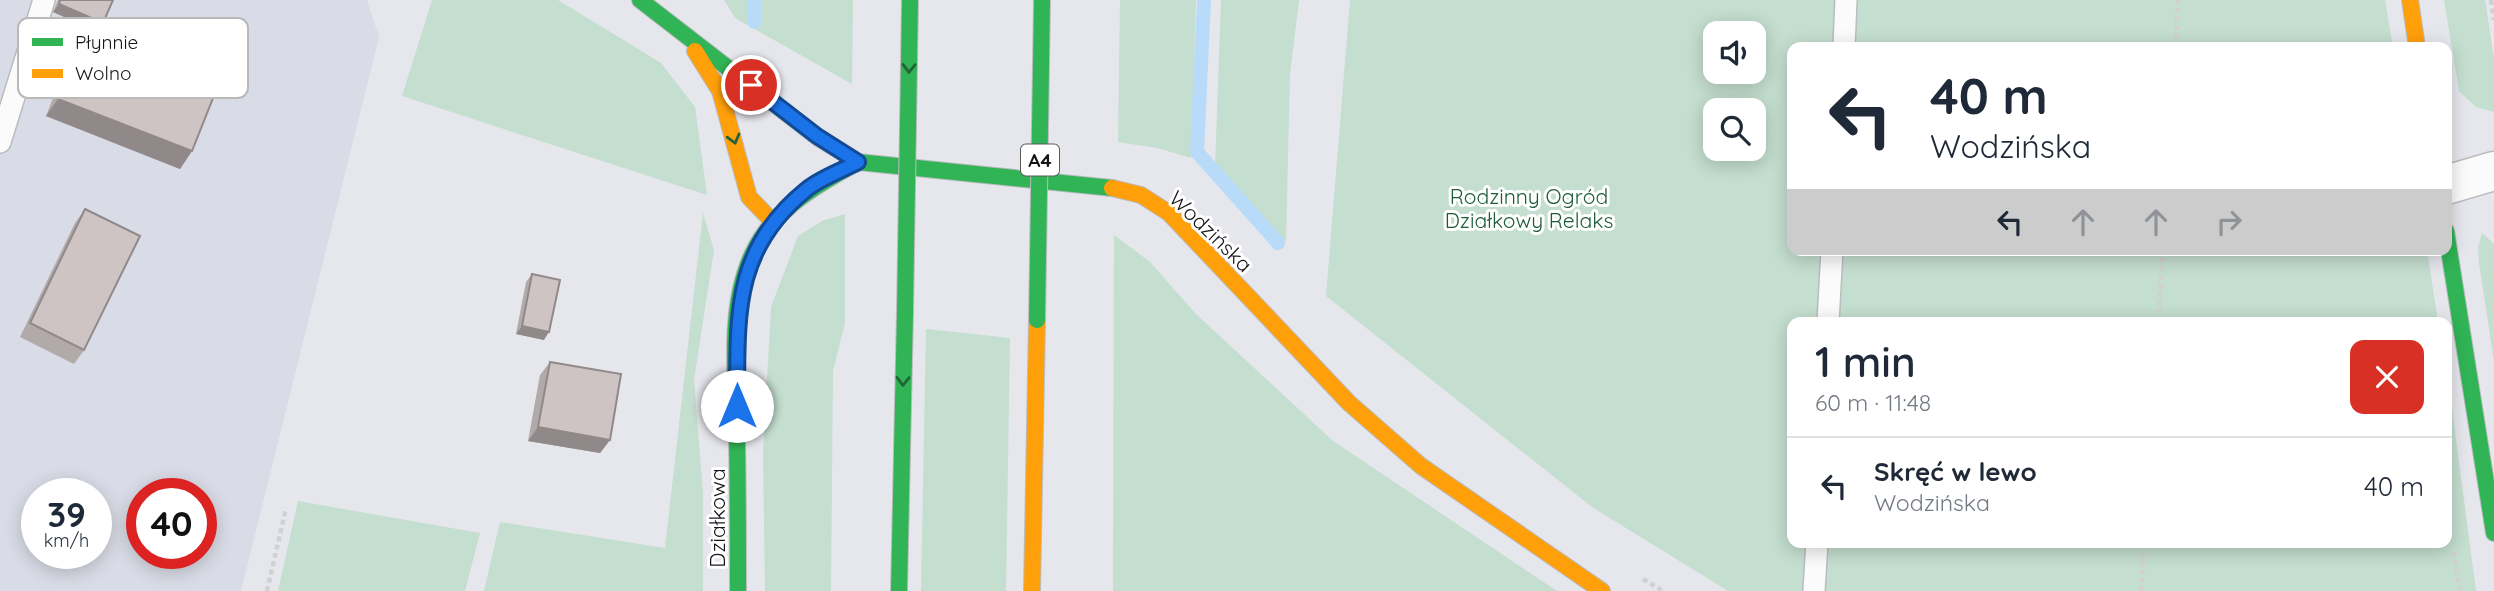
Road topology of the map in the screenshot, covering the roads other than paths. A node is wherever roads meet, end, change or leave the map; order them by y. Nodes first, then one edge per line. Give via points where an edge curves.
1 (44, 0) edge
2 (640, 0) edge
3 (911, 0) edge
4 (1042, 0) edge
5 (1846, 0) edge
6 (2410, 0) edge
7 (38, 18) edge
8 (685, 34) junction
9 (1844, 42) edge
10 (2416, 42) edge
11 (18, 84) edge
12 (0, 142) edge
13 (858, 162) junction
14 (2494, 171) edge
15 (2452, 183) edge
16 (773, 222) junction
17 (1832, 256) edge
18 (2450, 256) edge
19 (1828, 317) edge
20 (2494, 533) edge
21 (1816, 548) edge
22 (738, 591) edge
23 (899, 591) edge
24 (1032, 591) edge
25 (1602, 591) edge
26 (1814, 591) edge

1 - 7 lane
2 - 8 main road, Wodzińska
3 -> 23 main road, bridge
4 - 24 main road, A4, bridge
5 - 9 lane
6 - 10 main road
8 - 13 main road, Wodzińska
8 -> 16 main road, Wodzińska via 720,91 749,197
11 - 12 lane
13 - 16 main road, Działkowa via 807,189
13 - 25 main road, Wodzińska via 1112,188 1141,195 1169,213 1349,403 1421,466
14 - 15 street
16 - 22 main road, Działkowa via 753,252 743,284 738,333
17 - 19 lane
18 - 20 main road
21 - 26 lane

